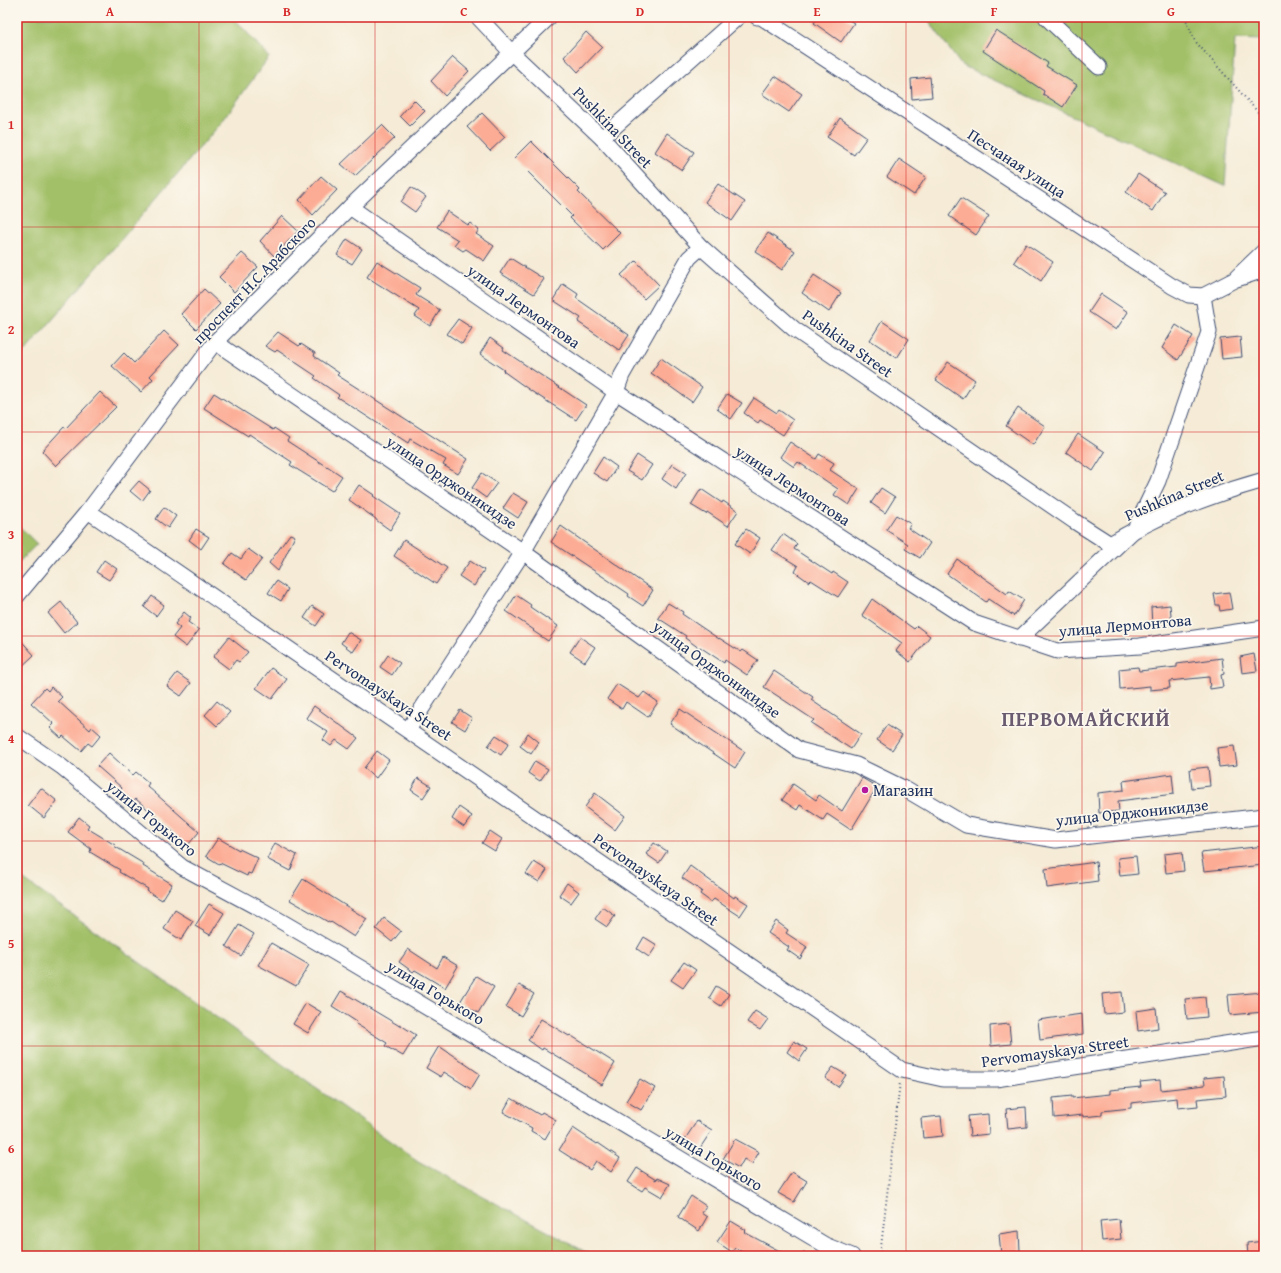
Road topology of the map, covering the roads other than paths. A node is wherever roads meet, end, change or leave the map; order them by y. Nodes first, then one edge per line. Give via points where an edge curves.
1 (478, 17) edge
2 (549, 17) edge
3 (738, 17) edge
4 (757, 17) edge
5 (1046, 17) edge
6 (512, 52) junction
7 (1099, 67) dead end
8 (602, 138) junction
9 (350, 208) junction
10 (701, 247) junction
11 (1264, 251) edge
12 (1264, 270) edge
13 (1203, 296) junction
14 (215, 342) junction
15 (616, 392) junction
16 (1264, 480) edge
17 (88, 511) junction
18 (1135, 529) junction
19 (523, 552) junction
20 (17, 596) edge
21 (1264, 628) edge
22 (1019, 639) junction
23 (408, 730) junction
24 (17, 736) edge
25 (1264, 816) edge
26 (1264, 1038) edge
27 (852, 1256) edge

1 - 6 street, Pushkina Street
2 - 6 street, проспект Н.С.Арабского
3 - 8 street
4 - 13 street, Песчаная улица via 761,17 1172,286 1189,295
5 - 7 street
6 - 8 street, Pushkina Street
6 - 9 street, проспект Н.С.Арабского
8 - 10 street, Pushkina Street
9 - 14 street, проспект Н.С.Арабского
9 - 15 street, улица Лермонтова
10 - 15 street via 689,258 622,375
10 - 18 street, Pushkina Street via 794,329 1074,521 1110,544
11 - 13 street via 1234,280
12 - 13 street via 1234,280
13 - 18 street via 1208,332 1158,481
14 - 17 street, проспект Н.С.Арабского
14 - 19 street, улица Орджоникидзе
15 - 19 street
15 - 22 street, улица Лермонтова via 974,624
16 - 18 street, Pushkina Street via 1181,507
17 - 20 street, проспект Н.С.Арабского
17 - 23 street, Pervomayskaya Street
18 - 22 street
19 - 23 street
19 - 25 street, улица Орджоникидзе via 799,750 856,765 966,825 1056,840
21 - 22 street, улица Лермонтова via 1140,646 1057,651
23 - 26 street, Pervomayskaya Street via 902,1070 943,1079 996,1080
24 - 27 street, улица Горького via 62,767 182,867 344,958 825,1245

